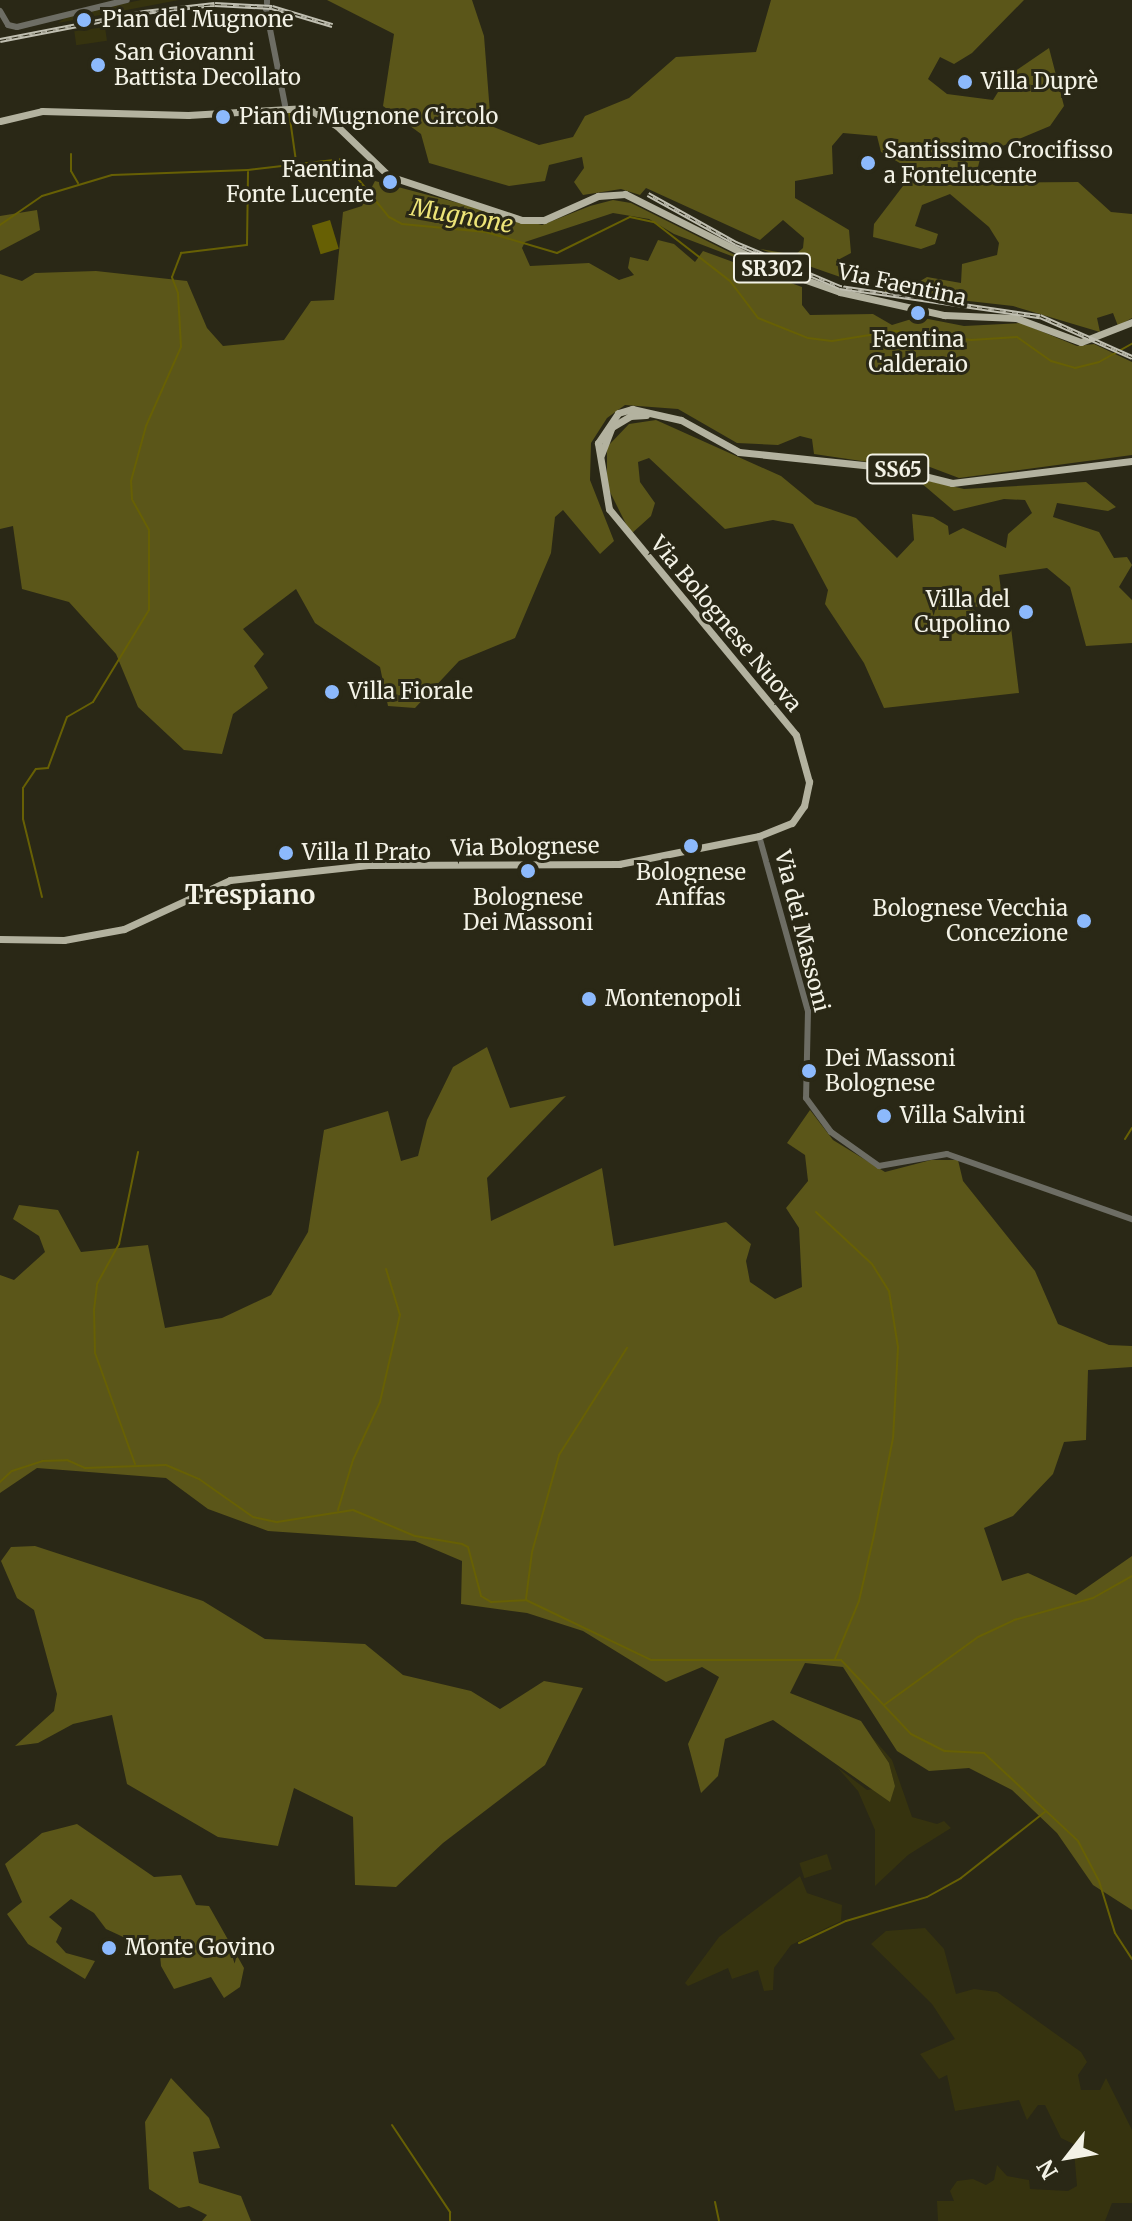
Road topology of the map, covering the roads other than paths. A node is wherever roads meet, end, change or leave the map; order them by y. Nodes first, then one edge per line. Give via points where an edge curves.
1 (127, 0) edge
2 (267, 4) edge
3 (0, 12) edge
4 (285, 105) junction
5 (0, 121) edge
6 (1132, 322) edge
7 (1132, 461) edge
8 (773, 833) joint
9 (759, 836) junction
10 (0, 939) edge
11 (1132, 1219) edge

1 - 3 street via 17,27 8,25
2 - 4 street via 265,23
4 - 5 main road, Via Faentina / SR302 via 188,115 42,111
4 - 6 main road, Via Faentina / SR302 via 315,110 389,176 522,220 544,220 598,196 625,194 775,269 840,292 944,315 1028,320 1081,342
7 - 8 main road, Via Bolognese Nuova / SS65 via 952,483 892,468 739,452 699,427 672,418 636,415 620,421 603,442 599,477 618,526 796,735 808,770 807,793 796,819
8 - 9 main road, Via Bolognese / SS65
9 - 10 main road, Via Bolognese / SS65 via 591,866 372,865 230,880 124,929 64,940
9 - 11 street, Via dei Massoni via 808,1011 806,1098 831,1132 879,1166 947,1154

